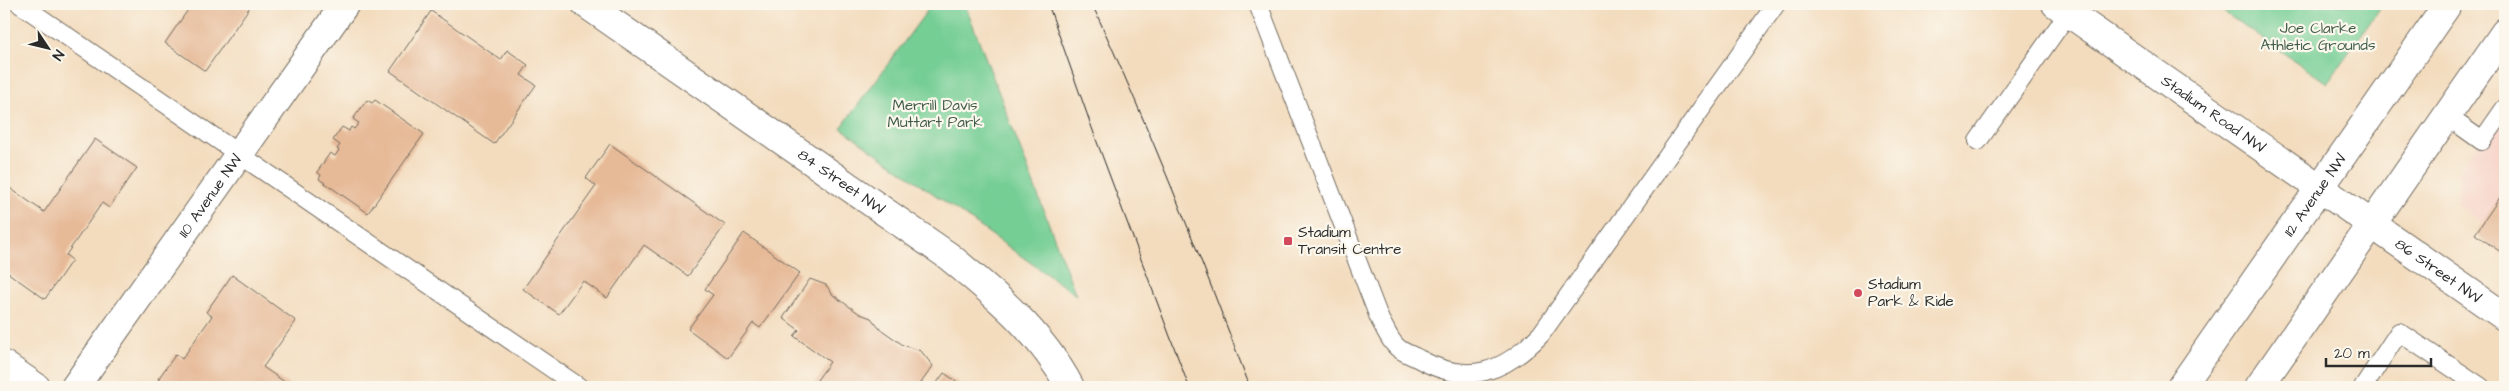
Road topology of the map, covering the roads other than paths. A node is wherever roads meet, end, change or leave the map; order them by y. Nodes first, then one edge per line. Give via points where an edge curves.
1 (20, 4) edge
2 (344, 4) edge
3 (586, 4) edge
4 (1258, 4) edge
5 (1776, 4) edge
6 (2448, 4) edge
7 (2062, 8) edge
8 (2505, 32) edge
9 (2505, 108) edge
10 (2447, 116) junction
11 (1978, 140) dead end
12 (238, 155) junction
13 (2320, 187) junction
14 (2372, 224) junction
15 (2505, 317) edge
16 (4, 365) edge
17 (36, 387) edge
18 (76, 387) edge
19 (579, 387) edge
20 (1070, 387) edge
21 (2181, 387) edge
22 (2258, 387) edge
23 (2363, 387) edge
24 (2482, 387) edge

1 - 12 lane
2 - 12 street, 110 Avenue NW
3 - 20 street, 84 Street NW via 947,255 997,296 1041,342
4 - 5 lane via 1363,280 1396,347 1450,372 1480,374 1502,366 1524,352 1541,334
6 - 13 street, 112 Avenue NW
7 - 11 lane
7 - 13 street, Stadium Road NW
8 - 10 street
9 - 10 lane via 2482,141
10 - 14 street
12 - 18 street, 110 Avenue NW
12 - 19 lane
13 - 14 street, Stadium Road NW
13 - 21 street, 112 Avenue NW
14 - 15 street, 86 Street NW
14 - 22 street
16 - 17 street
23 - 24 lane via 2399,332

